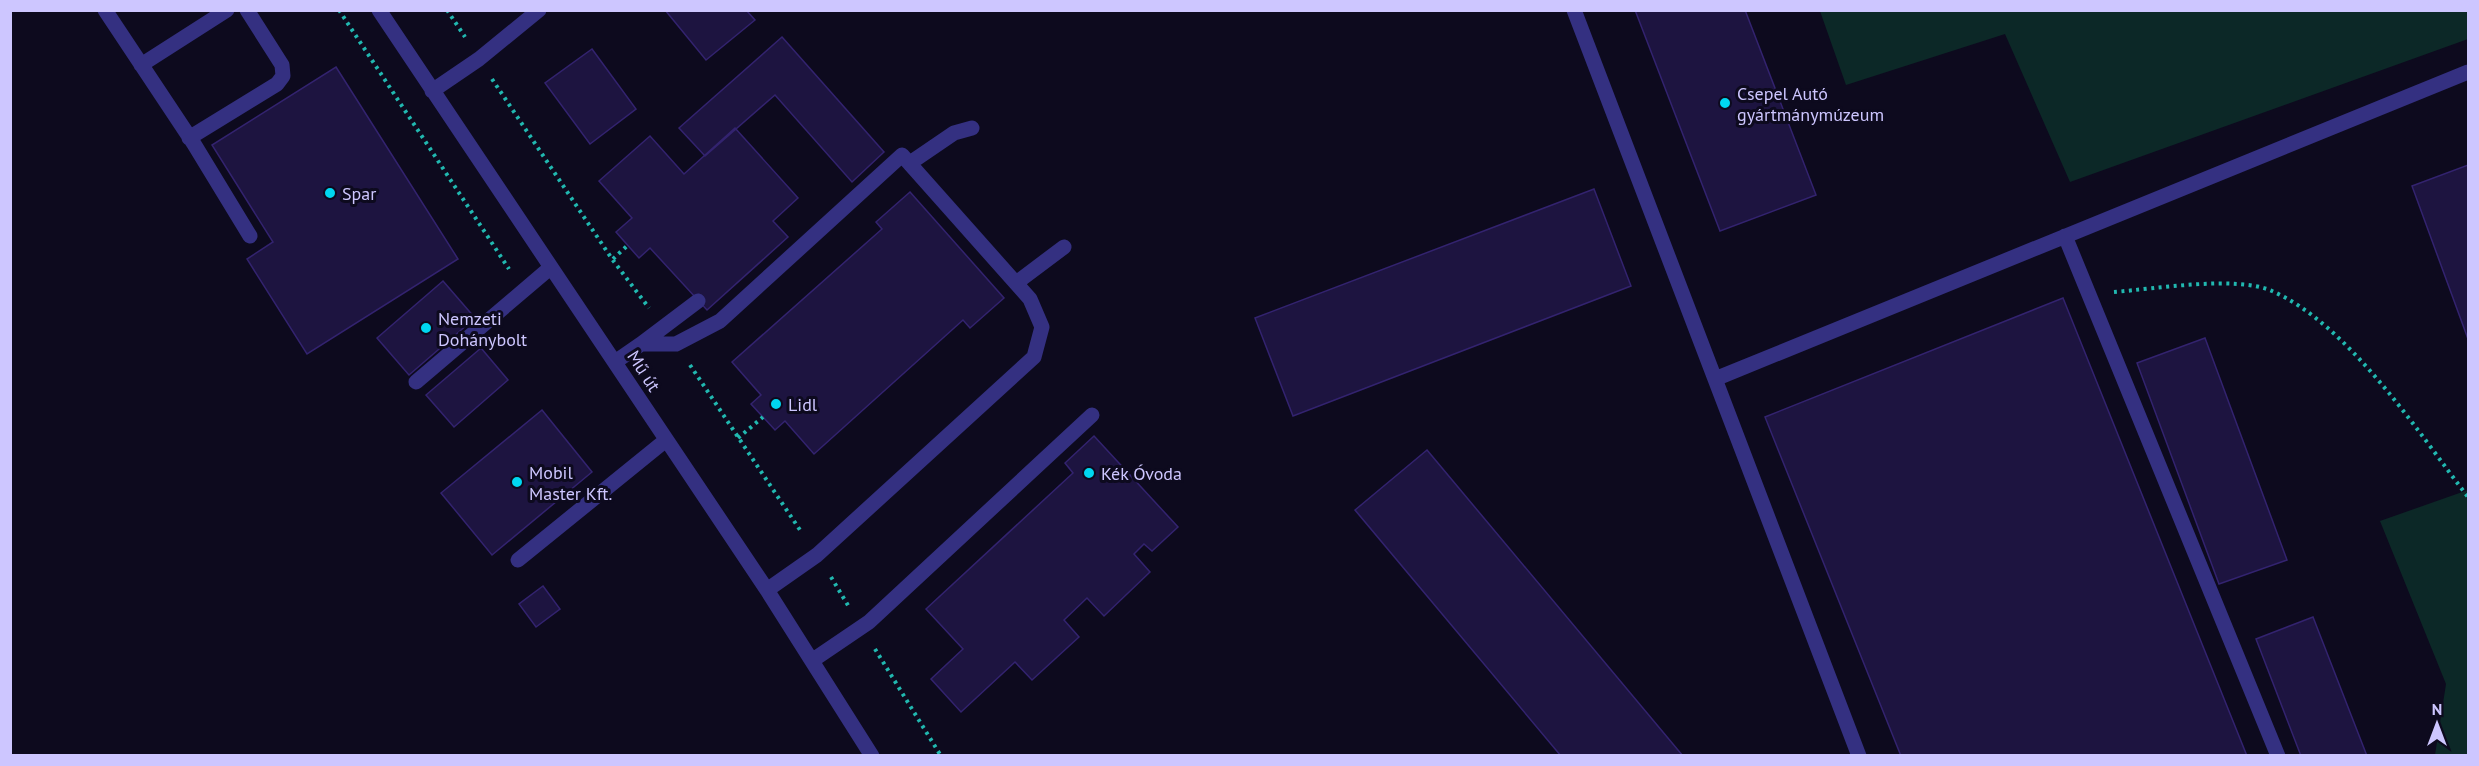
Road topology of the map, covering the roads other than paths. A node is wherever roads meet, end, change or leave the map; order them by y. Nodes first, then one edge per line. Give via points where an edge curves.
1 (105, 10) edge
2 (226, 10) edge
3 (248, 10) edge
4 (379, 10) edge
5 (539, 10) edge
6 (1574, 10) edge
7 (141, 65) junction
8 (2469, 72) edge
9 (432, 91) junction
10 (972, 128) dead end
11 (189, 138) junction
12 (910, 164) junction
13 (250, 236) dead end
14 (2065, 236) junction
15 (1064, 247) dead end
16 (550, 268) junction
17 (1016, 283) junction
18 (698, 301) dead end
19 (641, 344) junction
20 (615, 362) junction
21 (1715, 379) junction
22 (416, 382) dead end
23 (1092, 415) dead end
24 (666, 440) junction
25 (518, 560) dead end
26 (767, 590) junction
27 (813, 660) junction
28 (872, 756) edge
29 (1859, 756) edge
30 (2278, 756) edge

1 - 7 street
2 - 7 street
3 - 11 street via 282,64 283,76 277,84
4 - 9 street, Mű út
5 - 9 street
6 - 21 street
7 - 11 street
8 - 14 street
9 - 16 street, Mű út
10 - 12 street via 954,133
11 - 13 street
12 - 17 street
12 - 19 street via 902,155 720,321 676,344
14 - 21 street
14 - 30 street
15 - 17 street
16 - 20 street, Mű út
16 - 22 street
17 - 26 street via 1030,299 1042,327 1034,357 817,555
18 - 19 street
19 - 20 street
20 - 24 street, Mű út
21 - 29 street
23 - 27 street via 862,627
24 - 25 street
24 - 26 street, Mű út
26 - 27 street, Mű út
27 - 28 street, Mű út

